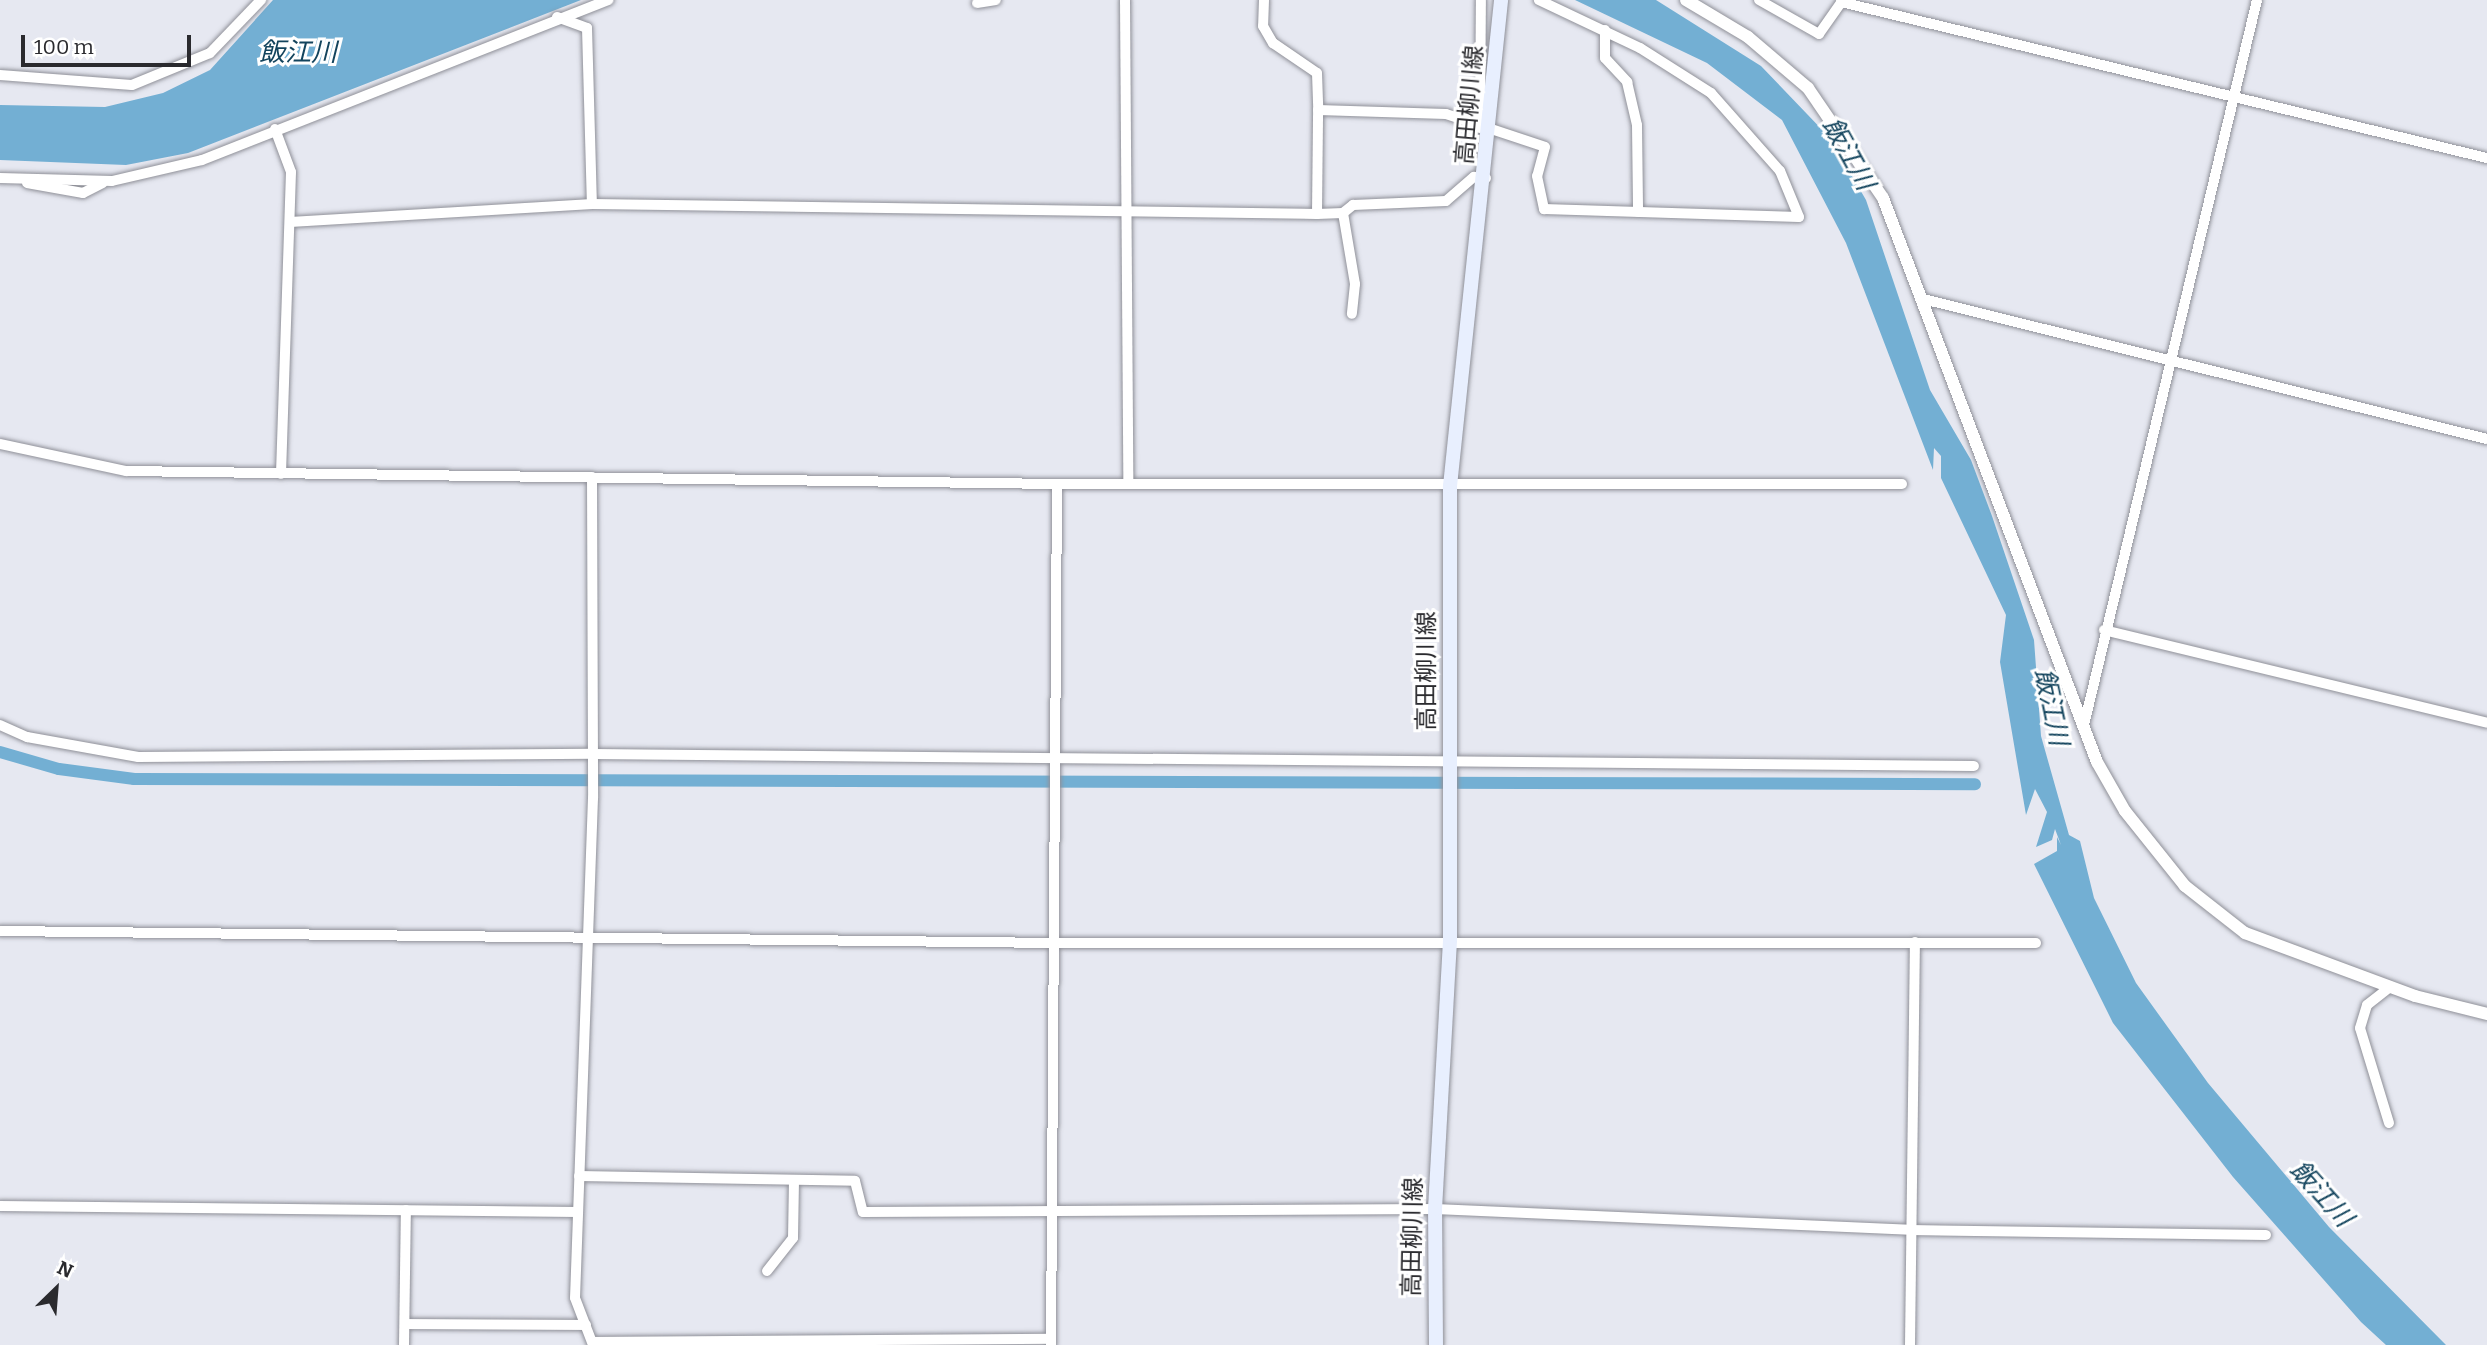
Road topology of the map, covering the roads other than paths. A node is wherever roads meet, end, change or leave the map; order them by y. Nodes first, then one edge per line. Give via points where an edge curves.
1 (261, 0) edge
2 (609, 0) edge
3 (996, 0) edge
4 (1125, 0) edge
5 (1264, 0) edge
6 (1481, 0) edge
7 (1501, 0) edge
8 (1539, 0) edge
9 (1686, 0) edge
10 (1759, 0) edge
11 (2257, 0) edge
12 (977, 3) dead end
13 (556, 17) junction
14 (1605, 30) junction
15 (0, 75) edge
16 (2233, 98) junction
17 (1318, 110) junction
18 (275, 129) junction
19 (1485, 130) junction
20 (2487, 158) edge
21 (0, 178) edge
22 (1486, 178) junction
23 (592, 204) junction
24 (1128, 209) junction
25 (1638, 212) junction
26 (1343, 213) junction
27 (1317, 214) junction
28 (290, 222) junction
29 (1923, 299) junction
30 (1352, 314) dead end
31 (2169, 363) junction
32 (2487, 439) edge
33 (0, 444) edge
34 (281, 474) junction
35 (592, 477) junction
36 (1057, 484) junction
37 (1128, 484) junction
38 (1902, 484) dead end
39 (1450, 486) junction
40 (2105, 630) junction
41 (2487, 723) edge
42 (0, 725) edge
43 (2084, 725) junction
44 (593, 759) junction
45 (1057, 762) junction
46 (1449, 764) junction
47 (1974, 766) dead end
48 (0, 931) edge
49 (584, 938) junction
50 (1450, 940) junction
51 (1915, 942) junction
52 (1056, 943) junction
53 (2036, 943) dead end
54 (2390, 987) junction
55 (2487, 1014) edge
56 (2389, 1124) dead end
57 (579, 1176) junction
58 (794, 1180) junction
59 (0, 1206) edge
60 (1435, 1209) junction
61 (407, 1210) junction
62 (578, 1212) junction
63 (1051, 1215) junction
64 (1910, 1230) junction
65 (2266, 1235) dead end
66 (767, 1271) dead end
67 (405, 1324) junction
68 (586, 1325) junction
69 (1050, 1342) edge
70 (593, 1344) edge
71 (404, 1345) edge
72 (1436, 1345) edge
73 (1910, 1345) edge

1 - 15 street via 209,54 132,85
2 - 13 street
3 - 12 street
4 - 24 street
5 - 17 street via 1264,26 1273,43 1317,73
6 - 19 street
7 - 19 main road, 高田柳川線
8 - 14 street
9 - 29 street via 1783,63 1832,116 1882,198
10 - 16 street via 1819,34 1841,2
11 - 16 street
13 - 18 street
13 - 23 street via 587,28
14 - 25 street via 1605,58 1626,82 1637,125
14 - 25 street via 1711,93 1780,171 1799,217
16 - 20 street
16 - 31 street
17 - 19 street via 1446,114
17 - 27 street
18 - 21 street via 202,160 107,181
18 - 28 street via 292,172
19 - 22 main road, 高田柳川線
19 - 25 street via 1545,147 1537,176 1544,209
22 - 26 street via 1474,177 1446,201 1353,205
22 - 39 main road, 高田柳川線
23 - 24 street
23 - 28 street
24 - 27 street
24 - 37 street
26 - 27 street
26 - 30 street via 1354,271
28 - 34 street
29 - 31 street
29 - 43 street
31 - 32 street
31 - 40 street
33 - 34 street via 126,471
34 - 35 street
35 - 36 street
35 - 44 street
36 - 37 street
36 - 45 street
37 - 39 street
38 - 39 street
39 - 46 main road, 高田柳川線
40 - 41 street
40 - 43 street
42 - 44 street via 27,737 138,757
43 - 54 street via 2125,811 2211,910 2272,946
44 - 45 street
44 - 49 street
45 - 46 street
45 - 52 street
46 - 47 street
46 - 50 main road, 高田柳川線
48 - 49 street
49 - 52 street
49 - 57 street
50 - 51 street
50 - 52 street
50 - 60 main road, 高田柳川線
51 - 53 street
51 - 64 street
52 - 63 street
54 - 55 street
54 - 56 street via 2367,1005 2360,1028
57 - 58 street
57 - 62 street
58 - 63 street via 855,1181 863,1212
58 - 66 street via 793,1238
59 - 61 street
60 - 63 street
60 - 64 street
60 - 72 main road, 高田柳川線
61 - 62 street
61 - 67 street
62 - 68 street via 575,1298
63 - 69 street
64 - 65 street
64 - 73 street
67 - 68 street
67 - 71 street
68 - 70 street
69 - 70 street

